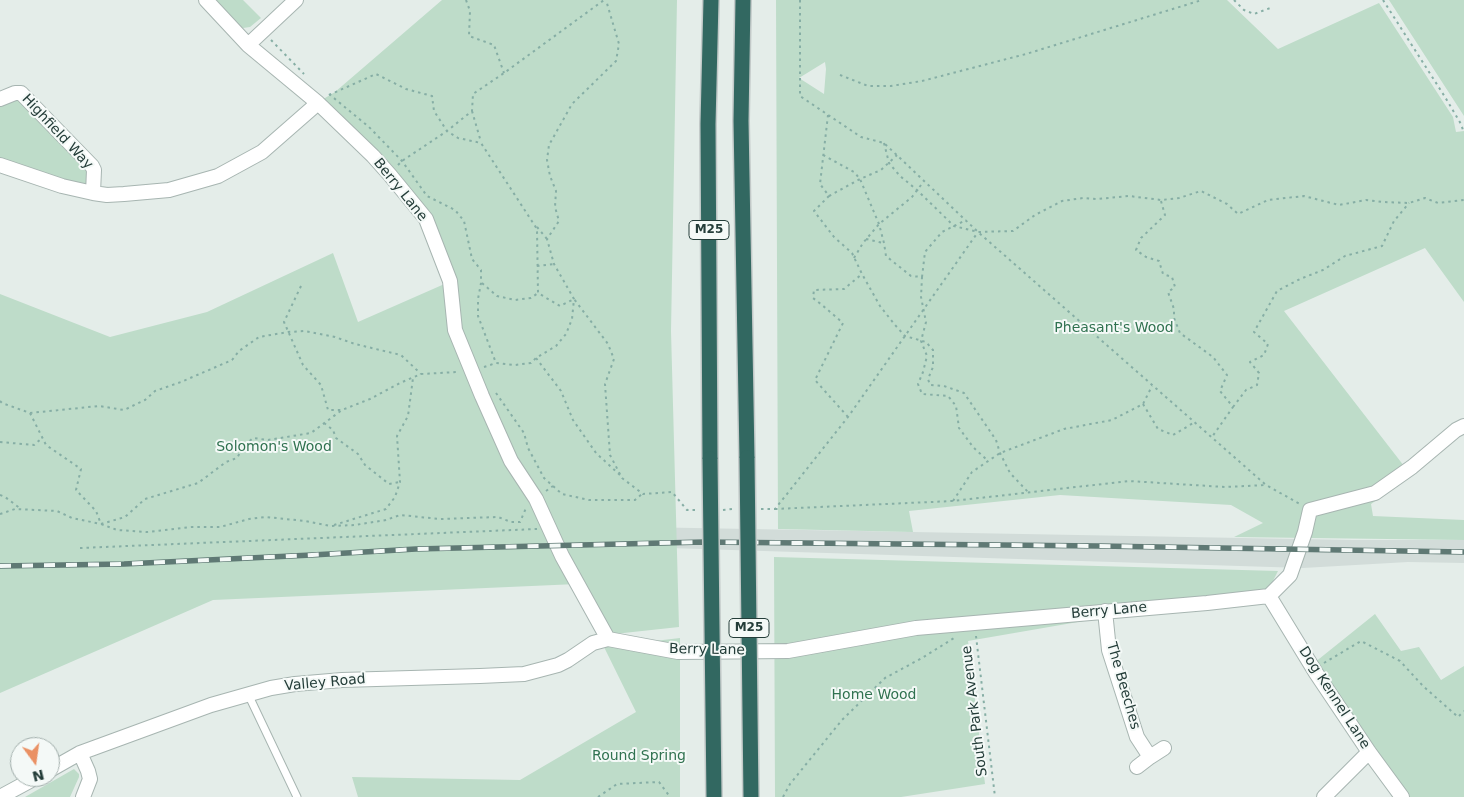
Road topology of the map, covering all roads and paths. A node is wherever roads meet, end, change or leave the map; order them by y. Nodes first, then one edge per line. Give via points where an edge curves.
1 (206, 0) edge
2 (296, 0) edge
3 (466, 0) edge
4 (605, 0) edge
5 (711, 0) edge
6 (743, 0) edge
7 (800, 0) edge
8 (1202, 0) edge
9 (1234, 0) edge
10 (1383, 0) edge
11 (1273, 7) dead end
12 (248, 45) junction
13 (504, 73) junction
14 (840, 76) dead end
15 (0, 99) edge
16 (318, 103) junction
17 (472, 111) junction
18 (828, 115) junction
19 (447, 131) junction
20 (1464, 133) edge
21 (481, 143) junction
22 (884, 143) junction
23 (823, 155) junction
24 (897, 156) junction
25 (889, 163) junction
26 (0, 164) edge
27 (390, 175) junction
28 (860, 179) junction
29 (924, 181) junction
30 (917, 190) junction
31 (93, 193) junction
32 (830, 196) junction
33 (1161, 200) junction
34 (1464, 200) edge
35 (1409, 202) junction
36 (966, 220) junction
37 (879, 224) junction
38 (535, 225) junction
39 (954, 226) junction
40 (978, 232) junction
41 (547, 239) junction
42 (866, 239) junction
43 (884, 243) junction
44 (854, 258) junction
45 (554, 264) junction
46 (537, 266) junction
47 (862, 274) junction
48 (922, 277) junction
49 (482, 283) dead end
50 (301, 286) dead end
51 (538, 293) junction
52 (574, 299) junction
53 (924, 310) junction
54 (288, 332) junction
55 (905, 336) junction
56 (921, 341) junction
57 (536, 358) junction
58 (472, 372) junction
59 (422, 374) junction
60 (413, 378) junction
61 (1153, 386) junction
62 (496, 393) dead end
63 (0, 401) edge
64 (1143, 404) junction
65 (1233, 407) junction
66 (342, 410) junction
67 (30, 413) junction
68 (848, 418) junction
69 (1194, 422) junction
70 (324, 423) junction
71 (1464, 426) edge
72 (1212, 437) junction
73 (42, 438) junction
74 (0, 442) edge
75 (1000, 453) junction
76 (988, 461) junction
77 (622, 478) junction
78 (400, 482) junction
79 (1266, 485) junction
80 (1028, 492) junction
81 (643, 494) junction
82 (0, 495) edge
83 (953, 501) junction
84 (528, 503) dead end
85 (21, 509) junction
86 (736, 509) dead end
87 (756, 509) dead end
88 (775, 509) junction
89 (706, 510) dead end
90 (716, 510) dead end
91 (1310, 510) junction
92 (0, 514) edge
93 (102, 524) junction
94 (331, 526) junction
95 (549, 528) junction
96 (80, 548) dead end
97 (1269, 596) junction
98 (1105, 611) junction
99 (974, 624) junction
100 (954, 638) dead end
101 (608, 639) junction
102 (1314, 670) junction
103 (248, 694) junction
104 (1464, 711) edge
105 (1164, 748) dead end
106 (1369, 752) junction
107 (80, 753) junction
108 (1150, 757) junction
109 (60, 764) edge
110 (1137, 767) dead end
111 (18, 787) edge
112 (0, 797) edge
113 (83, 797) edge
114 (297, 797) edge
115 (598, 797) edge
116 (670, 797) edge
117 (714, 797) edge
118 (751, 797) edge
119 (783, 797) edge
120 (995, 797) edge
121 (1324, 797) edge
122 (1402, 797) edge

1 - 12 street, Berry Lane
2 - 12 street
3 - 13 path via 470,11 469,36 494,45
4 - 13 path
4 - 41 path via 619,44 616,61 572,104 549,145 547,160 556,192 555,208 559,221
5 - 117 highway, M25, bridge via 708,124
6 - 118 highway, M25, bridge via 740,121
7 - 18 path via 800,96
8 - 14 path via 1026,54 922,81 868,86
9 - 11 path via 1254,14
10 - 20 path
12 - 16 street, Berry Lane
13 - 17 path via 473,94
15 - 31 street, Highfield Way via 21,93 92,166
16 - 19 path via 329,94 376,74 406,89 432,96 434,111
16 - 27 street, Berry Lane
16 - 31 street, Highfield Way via 262,152 218,176 169,190
17 - 19 path
17 - 21 path
18 - 22 path via 861,137
18 - 23 path
19 - 21 path via 458,138
19 - 27 path via 402,161
21 - 38 path
22 - 24 path
22 - 25 path
23 - 28 path via 854,172
23 - 32 path via 820,184
24 - 25 path
24 - 29 path
25 - 28 path
25 - 30 path
26 - 31 street, Highfield Way via 62,186
27 - 58 street, Berry Lane via 426,219 450,281 455,330
28 - 32 path
28 - 37 path
29 - 30 path
29 - 36 path
30 - 37 path
30 - 39 path
32 - 44 path via 814,210
33 - 35 path via 1201,191 1227,204 1238,214 1268,200 1304,196 1339,205 1366,200
33 - 40 path via 1129,196 1062,201 1013,231
33 - 65 path via 1165,215 1141,238 1136,250 1159,261 1163,274 1172,277 1175,287 1168,292 1180,333 1213,357 1227,375 1220,391
34 - 35 path via 1438,203 1425,198
35 - 65 path via 1382,246 1345,256 1324,270 1277,290 1254,332 1268,344 1264,355 1250,362 1259,373 1257,385 1246,390
36 - 39 path
36 - 40 path
37 - 42 path
37 - 43 path
38 - 41 path
38 - 46 path
39 - 40 path
39 - 48 path via 942,232 925,252
40 - 53 path
40 - 61 path
41 - 45 path
42 - 43 path
42 - 44 path
43 - 48 path via 886,256 911,276
44 - 47 path
45 - 46 path
45 - 52 path
46 - 51 path
47 - 55 path via 880,306
47 - 68 path via 844,288 814,290 813,298 843,323 815,380
48 - 53 path
49 - 51 path via 497,296 515,300 531,298
50 - 54 path via 284,322
51 - 52 path via 560,306
52 - 57 path via 572,319 566,334 556,346
52 - 77 path via 608,344 614,359 605,384 610,455
53 - 55 path
53 - 56 path via 926,322
54 - 59 path via 305,331 335,337 401,355
54 - 66 path via 302,365 321,384 328,410
54 - 67 path via 259,337 232,360 155,391 124,410 99,406
55 - 56 path
55 - 68 path
56 - 75 path via 933,350 933,367 928,379 930,385 964,393 996,440
56 - 76 path via 927,356 918,384 922,394 948,396 956,406 959,428 972,447
57 - 58 path via 531,363 515,366 496,363
57 - 77 path via 561,391 573,420 596,453
58 - 59 path
58 - 95 street, Berry Lane via 511,461 536,499
59 - 60 path
60 - 66 path
60 - 78 path via 408,416 397,436
61 - 64 path
61 - 69 path
62 - 81 path via 524,432 528,448 544,478 562,494 589,500 635,500
63 - 67 path
64 - 69 path via 1158,429 1173,435
64 - 75 path via 1112,420 1064,429
65 - 72 path
66 - 70 path
67 - 73 path
68 - 88 path
69 - 72 path
70 - 78 path via 333,430 336,438 358,454 365,466 389,484
70 - 93 path via 312,433 268,440 253,438 237,458 226,462 198,483 144,499 125,517
71 - 91 street via 1375,493
72 - 79 path
73 - 74 path via 34,445
73 - 93 path via 46,445 81,469 76,490 96,510
75 - 76 path
75 - 80 path via 1010,473
76 - 83 path via 972,472
77 - 81 path
78 - 94 path via 386,509
79 - 80 path via 1225,487 1128,481
79 - 91 path
80 - 83 path
81 - 89 path via 672,492 687,510
82 - 85 path
83 - 88 path
84 - 94 path via 520,522 498,517 440,520 400,515 355,525
85 - 92 path
85 - 93 path via 57,511 72,518
86 - 90 path
87 - 88 path
91 - 97 street via 1290,575
93 - 94 path via 117,530 147,532 220,527 266,517
95 - 96 path
95 - 101 street, Berry Lane
97 - 98 street, Berry Lane
97 - 102 street, Dog Kennel Lane
98 - 99 street, Berry Lane
98 - 108 street, The Beeches via 1109,650 1138,737
99 - 101 street, Berry Lane via 916,628 788,651 678,652
99 - 120 path, South Park Avenue
100 - 119 path via 885,678 842,720
101 - 103 street, Valley Road via 593,643 558,665 524,674 342,680 295,684
102 - 104 path via 1361,641 1400,660 1458,717
102 - 106 street, Dog Kennel Lane
103 - 107 street, Valley Road
103 - 114 lane
105 - 108 street
106 - 121 street
106 - 122 street, Dog Kennel Lane
107 - 109 street, Valley Road
107 - 113 street via 90,779
108 - 110 street
111 - 112 street
115 - 116 path via 617,784 660,782

